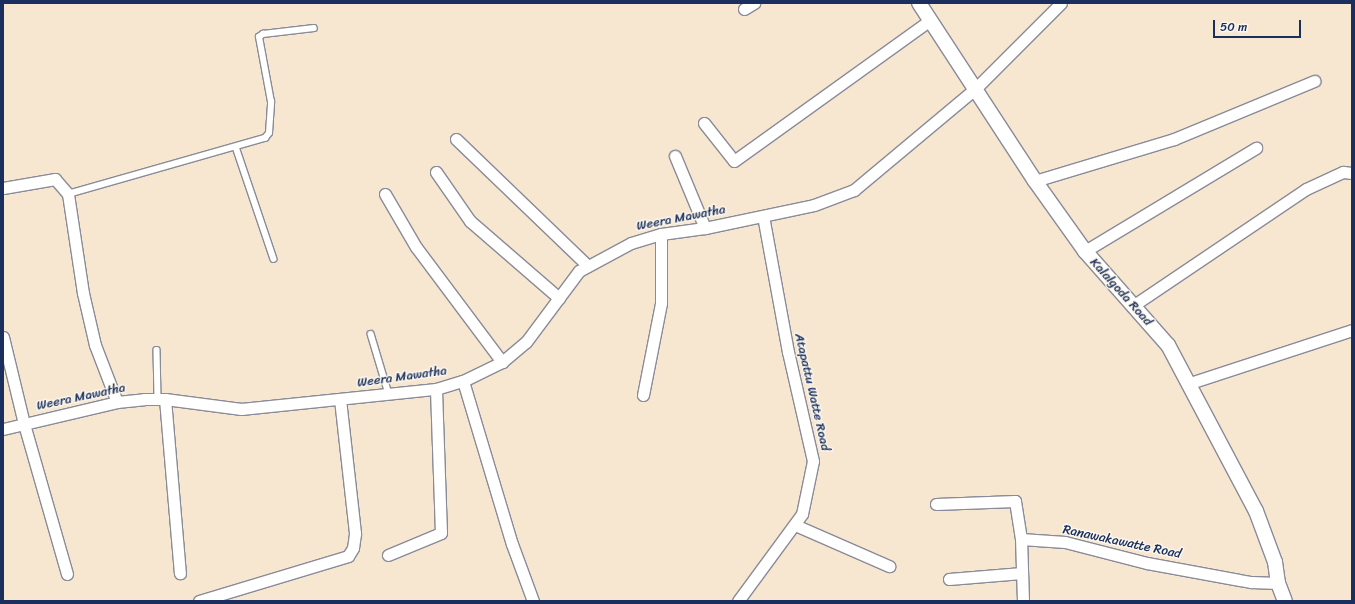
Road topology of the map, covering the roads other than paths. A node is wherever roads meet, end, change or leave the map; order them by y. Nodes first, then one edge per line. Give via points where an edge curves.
1 (754, 3) edge
2 (920, 3) edge
3 (1061, 3) edge
4 (744, 9) dead end
5 (930, 20) junction
6 (314, 28) dead end
7 (1314, 81) dead end
8 (976, 88) junction
9 (704, 123) dead end
10 (456, 139) dead end
11 (236, 147) junction
12 (1256, 148) dead end
13 (675, 156) dead end
14 (436, 172) dead end
15 (1352, 173) edge
16 (1034, 181) junction
17 (3, 188) edge
18 (68, 194) junction
19 (385, 194) dead end
20 (763, 216) junction
21 (705, 228) junction
22 (661, 234) junction
23 (1085, 251) junction
24 (274, 259) dead end
25 (588, 266) junction
26 (559, 298) junction
27 (1134, 305) junction
28 (1352, 330) edge
29 (371, 334) dead end
30 (3, 337) edge
31 (157, 350) dead end
32 (502, 362) junction
33 (463, 381) junction
34 (1190, 383) junction
35 (436, 389) junction
36 (390, 394) junction
37 (644, 395) dead end
38 (161, 399) junction
39 (340, 400) junction
40 (117, 402) junction
41 (24, 424) junction
42 (3, 429) edge
43 (936, 504) dead end
44 (795, 525) junction
45 (1021, 539) junction
46 (388, 555) dead end
47 (889, 566) dead end
48 (180, 573) dead end
49 (1022, 573) junction
50 (67, 574) dead end
51 (949, 579) dead end
52 (1278, 582) junction
53 (199, 601) edge
54 (534, 601) edge
55 (738, 601) edge
56 (1023, 601) edge
57 (1285, 601) edge

1 - 4 street
2 - 5 street, Kalalgoda Road
3 - 8 street, Weera Mawatha
5 - 8 street, Kalalgoda Road
5 - 9 street via 734,161
6 - 11 lane via 264,34 259,37 271,102 269,134 258,141
7 - 16 street via 1174,139
8 - 16 street, Kalalgoda Road
8 - 20 street, Weera Mawatha via 854,190 814,205
10 - 25 street
11 - 18 lane
11 - 24 lane
12 - 23 street
13 - 21 street
14 - 26 street via 470,221
15 - 27 street via 1343,172 1306,189
16 - 23 street, Kalalgoda Road
17 - 18 street via 55,179
18 - 40 street via 83,293 95,345
19 - 32 street via 416,247
20 - 21 street, Weera Mawatha
20 - 44 street, Atapattu Watte Road via 788,352 813,461 802,514
21 - 22 street, Weera Mawatha
22 - 25 street, Weera Mawatha via 631,243
22 - 37 street via 661,303
23 - 27 street, Kalalgoda Road
25 - 26 street, Weera Mawatha via 579,271
26 - 32 street, Weera Mawatha via 526,342
27 - 34 street, Kalalgoda Road via 1168,345
28 - 34 street
29 - 36 lane
30 - 41 street
31 - 38 lane
32 - 33 street, Weera Mawatha
33 - 35 street, Weera Mawatha
33 - 54 street via 512,544
34 - 52 street, Kalalgoda Road via 1256,511 1275,562
35 - 36 street, Weera Mawatha
35 - 46 street via 441,533
36 - 39 street, Weera Mawatha
38 - 39 street, Weera Mawatha via 241,409
38 - 40 street, Weera Mawatha
38 - 48 street
39 - 53 street via 355,533 353,548 348,556
40 - 41 street, Weera Mawatha
41 - 42 street, Weera Mawatha
41 - 50 street
43 - 45 street via 1015,501
44 - 47 street
44 - 55 street, Atapattu Watte Road
45 - 49 street
45 - 52 street, Ranawakawatte Road via 1065,542 1146,563 1251,582
49 - 51 street
49 - 56 street
52 - 57 street, Kalalgoda Road

